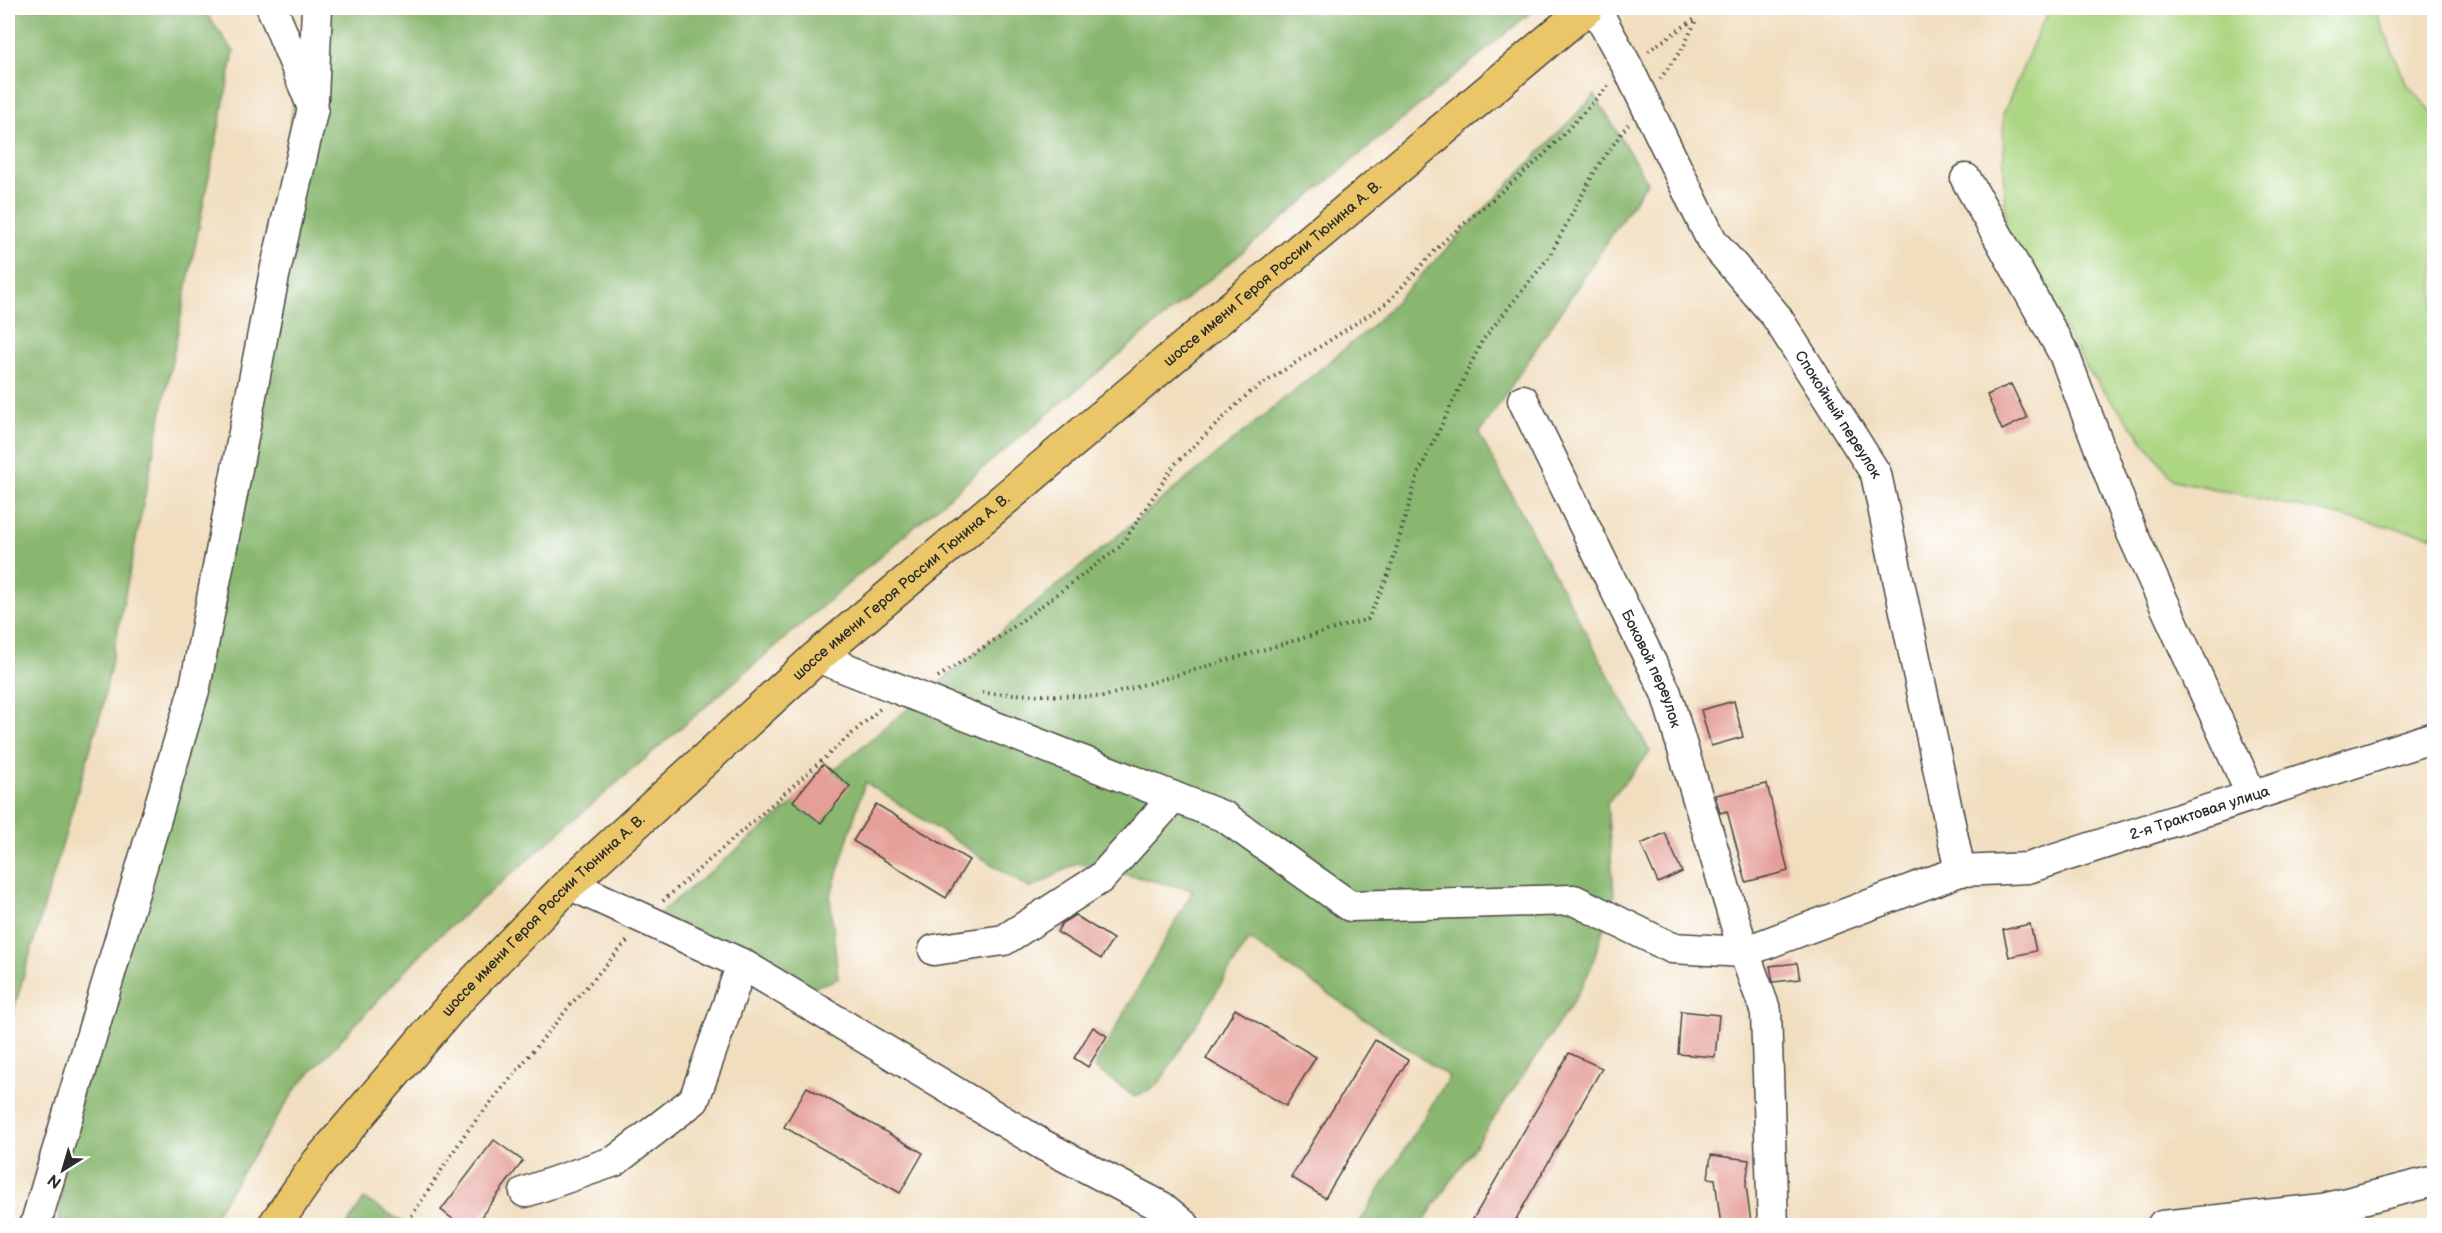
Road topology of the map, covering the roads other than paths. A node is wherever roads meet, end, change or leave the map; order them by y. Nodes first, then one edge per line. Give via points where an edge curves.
1 (272, 8) edge
2 (317, 8) edge
3 (1587, 8) edge
4 (1595, 8) edge
5 (313, 108) junction
6 (1966, 179) dead end
7 (1523, 400) dead end
8 (817, 657) junction
9 (2434, 737) edge
10 (2252, 796) junction
11 (1174, 797) junction
12 (1960, 871) junction
13 (570, 884) junction
14 (934, 950) dead end
15 (1744, 952) junction
16 (742, 964) junction
17 (2434, 1181) edge
18 (525, 1192) dead end
19 (2319, 1218) edge
20 (35, 1226) edge
21 (274, 1226) edge
22 (1185, 1226) edge
23 (1773, 1226) edge
24 (2162, 1226) edge

1 - 5 street
2 - 5 street
3 - 8 main road, шоссе имени Героя России Тюнина А. В.
4 - 12 street, Спокойный переулок via 1712,241 1776,316 1876,474
5 - 20 street via 274,276 195,687
6 - 10 street via 2064,354 2131,531
7 - 15 street, Боковой переулок via 1666,693
8 - 11 street
8 - 13 main road, шоссе имени Героя России Тюнина А. В.
9 - 10 street, 2-я Трактовая улица
10 - 12 street, 2-я Трактовая улица via 2028,868
11 - 14 street via 1101,878 1004,940
11 - 15 street via 1225,817 1350,906 1574,900 1672,948
12 - 15 street, 2-я Трактовая улица
13 - 16 street
13 - 21 main road, шоссе имени Героя России Тюнина А. В. via 448,1010 318,1163
15 - 23 street, Боковой переулок via 1766,1012
16 - 18 street via 694,1100 615,1161
16 - 22 street via 1043,1145 1161,1206
17 - 19 street
19 - 24 street

